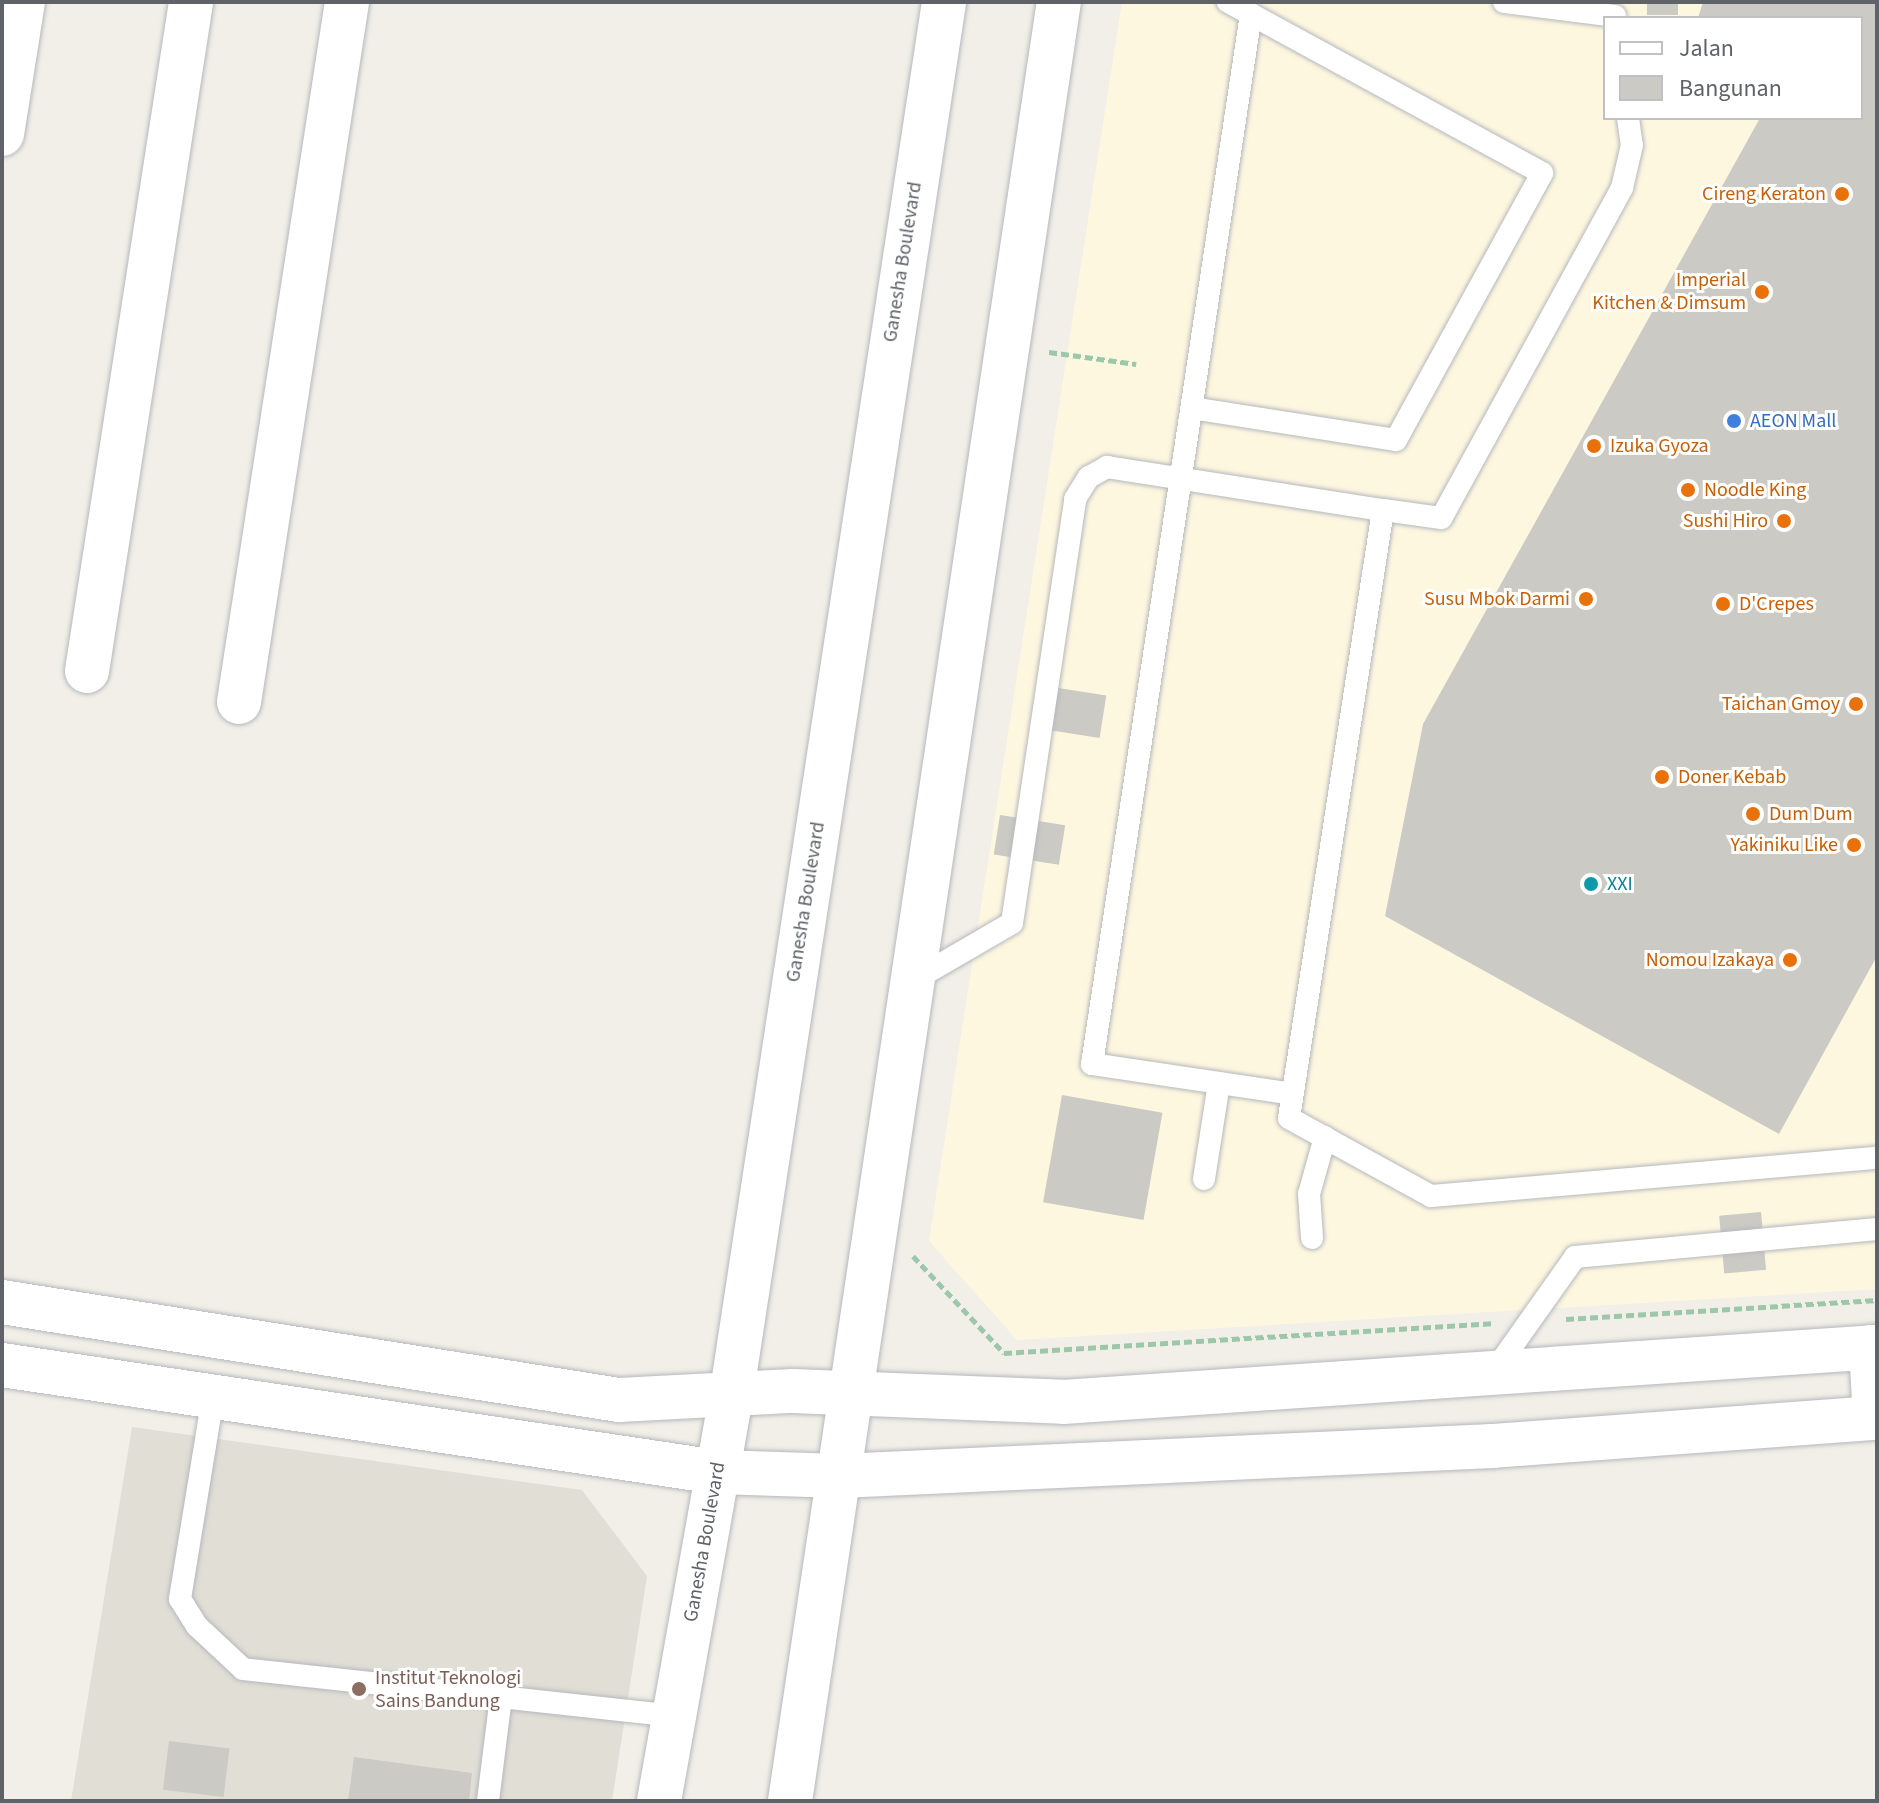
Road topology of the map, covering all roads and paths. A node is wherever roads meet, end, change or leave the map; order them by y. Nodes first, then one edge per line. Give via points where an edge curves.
1 (23, 2) edge
2 (191, 2) edge
3 (347, 2) edge
4 (944, 2) edge
5 (1059, 2) edge
6 (1228, 2) edge
7 (1504, 2) edge
8 (1616, 12) edge
9 (1251, 14) junction
10 (1628, 120) edge
11 (2, 134) edge
12 (1052, 337) dead end
13 (1049, 352) junction
14 (1136, 364) dead end
15 (1047, 367) dead end
16 (1192, 408) junction
17 (1181, 478) junction
18 (1383, 510) junction
19 (87, 671) dead end
20 (239, 702) dead end
21 (914, 980) junction
22 (1219, 1083) junction
23 (1292, 1094) junction
24 (1325, 1137) junction
25 (1877, 1158) edge
26 (1204, 1179) dead end
27 (1877, 1229) edge
28 (1312, 1238) dead end
29 (914, 1239) dead end
30 (1877, 1300) edge
31 (2, 1302) edge
32 (1530, 1321) junction
33 (1874, 1347) edge
34 (2, 1365) edge
35 (1492, 1374) junction
36 (732, 1391) junction
37 (852, 1393) junction
38 (213, 1397) junction
39 (1063, 1402) junction
40 (1876, 1418) edge
41 (1067, 1469) junction
42 (717, 1472) junction
43 (840, 1476) junction
44 (501, 1696) junction
45 (673, 1716) junction
46 (488, 1801) edge
47 (659, 1801) edge
48 (790, 1801) edge

1 - 11 street
2 - 19 street
3 - 20 street
4 - 36 street, Ganesha Boulevard
5 - 21 street
6 - 9 lane
7 - 8 lane
9 - 16 lane
9 - 16 lane via 1542,173 1396,440
10 - 18 lane via 1632,145 1622,188 1441,518
12 - 13 path
13 - 14 path
13 - 15 path
16 - 17 lane
17 - 18 lane
17 - 21 lane via 1107,467 1075,499 1012,923
17 - 22 lane via 1092,1064
18 - 23 lane
21 - 37 street
22 - 23 lane
22 - 26 lane
23 - 24 lane via 1289,1118
24 - 25 lane via 1431,1196
24 - 28 lane via 1309,1194
27 - 32 lane via 1575,1257
29 - 32 path via 912,1255 1004,1353
30 - 32 path
31 - 36 street via 619,1400
32 - 35 lane
33 - 35 street
33 - 40 street
34 - 38 street
35 - 39 street
36 - 37 street
36 - 42 street, Ganesha Boulevard
37 - 39 street
37 - 43 street
38 - 42 street
38 - 44 lane via 180,1599 197,1626 243,1669
39 - 41 street
40 - 41 street
41 - 43 street
42 - 43 street
42 - 45 street, Ganesha Boulevard
43 - 48 street
44 - 45 lane
44 - 46 lane
45 - 47 street, Ganesha Boulevard

